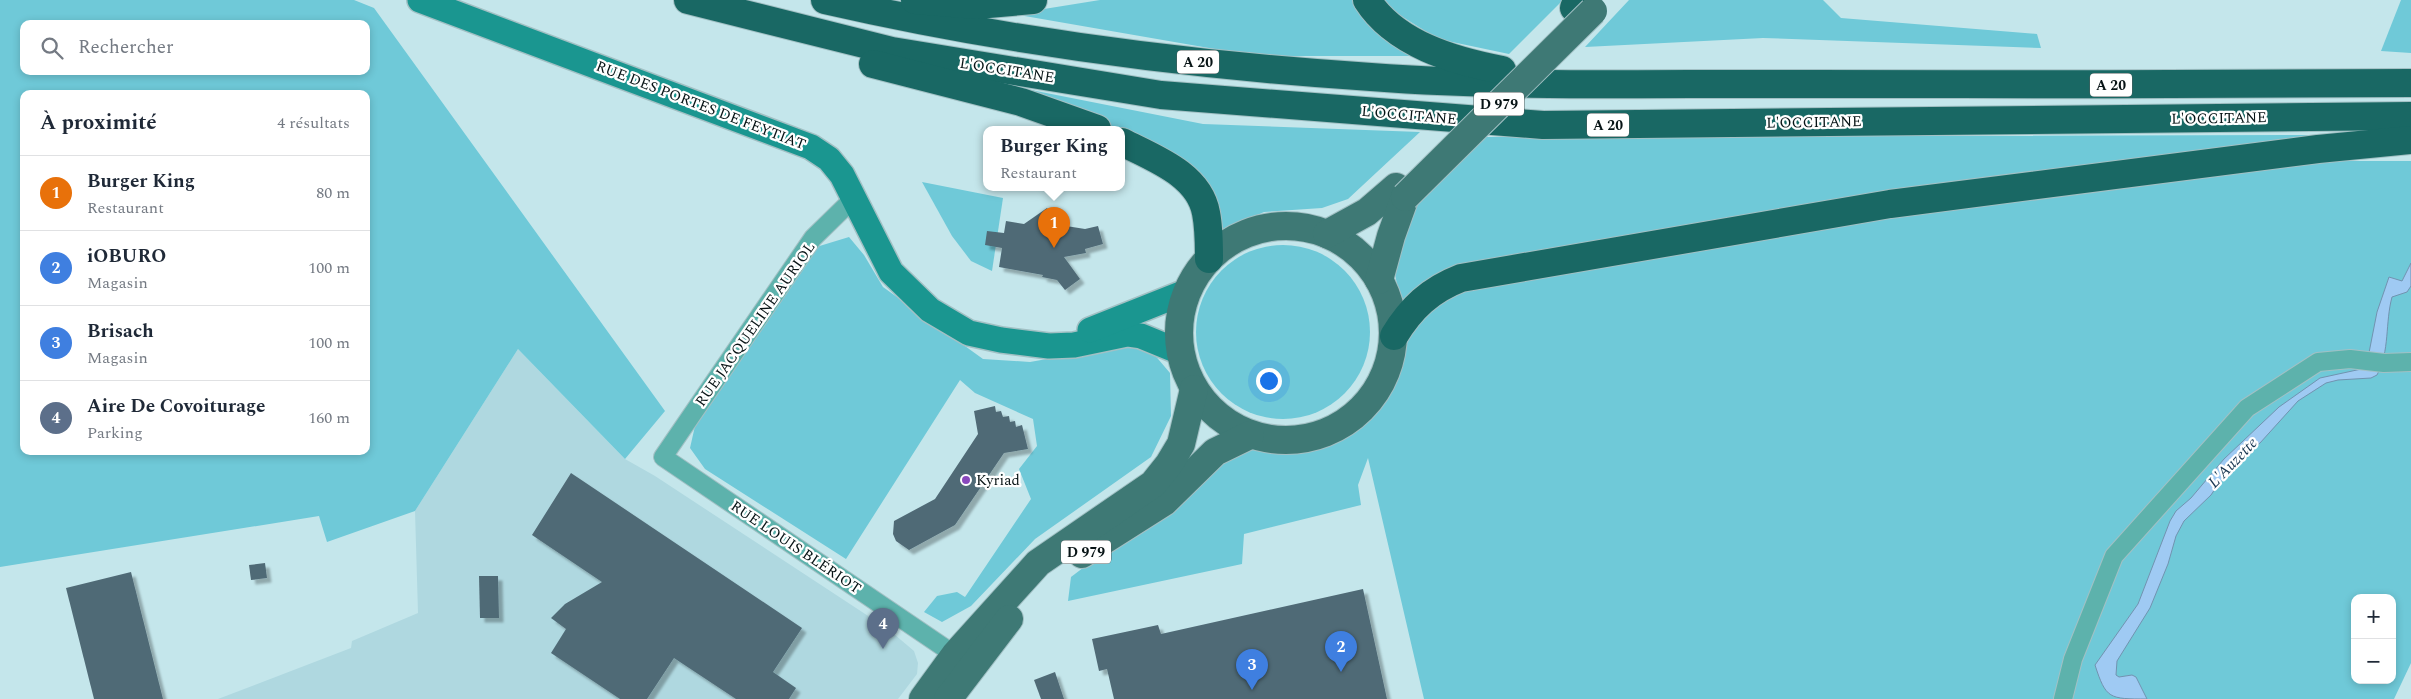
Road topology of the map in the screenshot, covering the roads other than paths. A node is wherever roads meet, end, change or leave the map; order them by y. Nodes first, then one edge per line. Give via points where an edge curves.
1 (420, 0) edge
2 (688, 0) edge
3 (825, 0) edge
4 (915, 0) edge
5 (1033, 0) edge
6 (1367, 0) edge
7 (1586, 4) edge
8 (812, 32) junction
9 (1575, 83) junction
10 (2411, 83) edge
11 (2411, 116) edge
12 (1089, 126) edge
13 (2411, 140) edge
14 (1125, 144) edge
15 (1401, 192) junction
16 (854, 198) junction
17 (1327, 234) junction
18 (1209, 259) junction
19 (1380, 280) junction
20 (1188, 291) junction
21 (1394, 336) junction
22 (1049, 346) junction
23 (1180, 352) junction
24 (2411, 362) edge
25 (1194, 389) junction
26 (1250, 435) junction
27 (663, 457) joint
28 (954, 655) junction
29 (923, 699) edge
30 (948, 699) edge
31 (2063, 699) edge

1 - 16 street, RUE DES PORTES DE FEYTIAT via 811,147 829,159
2 - 8 highway, L'OCCITANE / A 20
3 - 9 highway, A 20 via 967,29 1186,61 1374,78
4 - 5 highway via 977,5
6 - 9 highway via 1376,15 1426,49 1479,66
7 - 15 main road, D 979, bridge
8 - 11 highway, L'OCCITANE / A 20 via 892,51 1161,95 1543,126
8 - 12 highway via 834,54 1021,102
9 - 10 highway, A 20
13 - 21 highway via 1890,204 1461,278 1440,286 1423,300 1405,318
14 - 18 highway via 1170,166 1186,178 1201,198 1206,212
15 - 17 main road, D 979
15 - 19 main road, D 979
16 - 22 street, RUE DES PORTES DE FEYTIAT via 891,272 930,310 969,334
16 - 27 street, RUE JACQUELINE AURIOL via 813,238
17 - 18 main road via 1296,227 1264,228 1234,240
17 - 19 main road via 1357,253
18 - 20 main road
19 - 21 main road via 1388,298
20 - 22 street, RUE DES PORTES DE FEYTIAT
20 - 23 main road via 1180,321
21 - 26 main road via 1387,369 1375,392 1347,422 1316,436 1283,441
22 - 23 street, RUE DES PORTES DE FEYTIAT via 1074,345 1127,334 1141,336
23 - 25 main road
24 - 31 street via 2352,359 2318,362 2247,408 2114,556 2073,658
25 - 26 main road via 1218,417
25 - 28 main road, D 979 via 1181,444 1153,484 1038,563
26 - 30 main road, D 979 via 1215,452 1164,502 1060,569 1005,623
27 - 28 street, RUE LOUIS BLÉRIOT
28 - 29 main road, D 979

